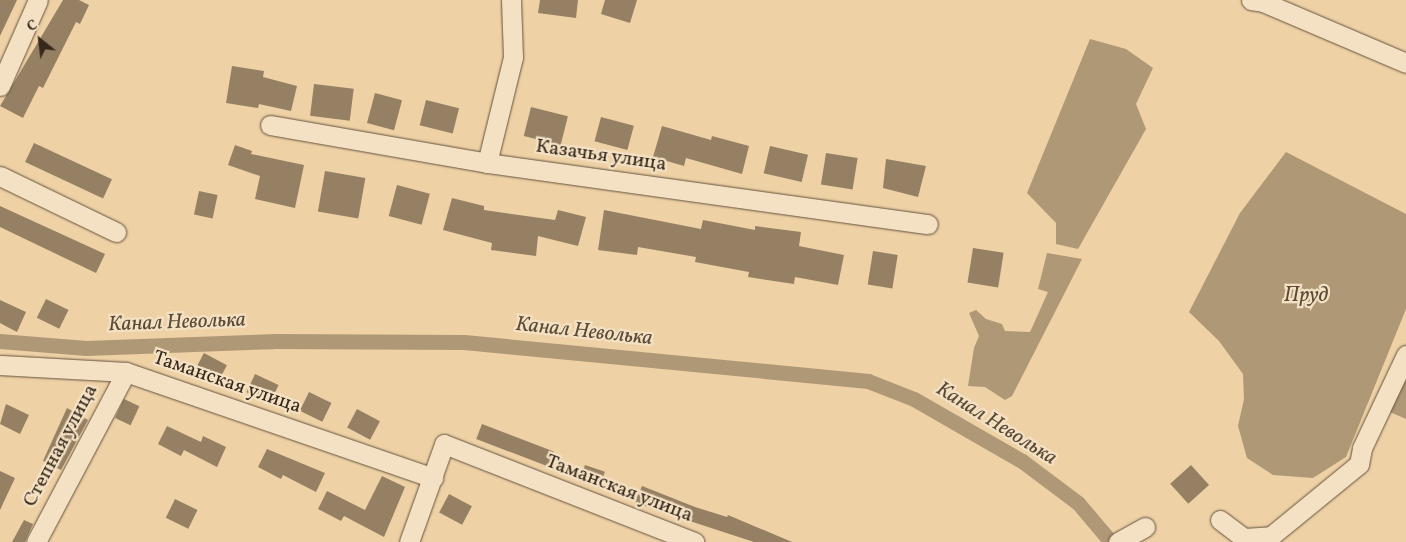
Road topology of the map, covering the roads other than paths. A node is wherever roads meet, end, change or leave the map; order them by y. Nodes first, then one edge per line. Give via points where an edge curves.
1 (38, 0) edge
2 (512, 0) edge
3 (1259, 1) edge
4 (1406, 63) edge
5 (0, 86) edge
6 (270, 125) dead end
7 (487, 162) junction
8 (0, 176) edge
9 (928, 224) dead end
10 (116, 232) dead end
11 (1406, 356) edge
12 (0, 365) edge
13 (126, 372) junction
14 (433, 478) junction
15 (1220, 520) dead end
16 (1146, 527) dead end
17 (1121, 540) edge
18 (36, 542) edge
19 (409, 542) edge
20 (694, 542) edge

1 - 5 street
2 - 7 street via 513,57
3 - 4 street
6 - 7 street, Казачья улица
7 - 9 street, Казачья улица
8 - 10 street
11 - 15 street via 1362,448 1359,464 1271,536 1244,538
12 - 13 street, Таманская улица
13 - 14 street, Таманская улица
13 - 18 street, Степная улица
14 - 19 street
14 - 20 street, Таманская улица via 444,444
16 - 17 street

